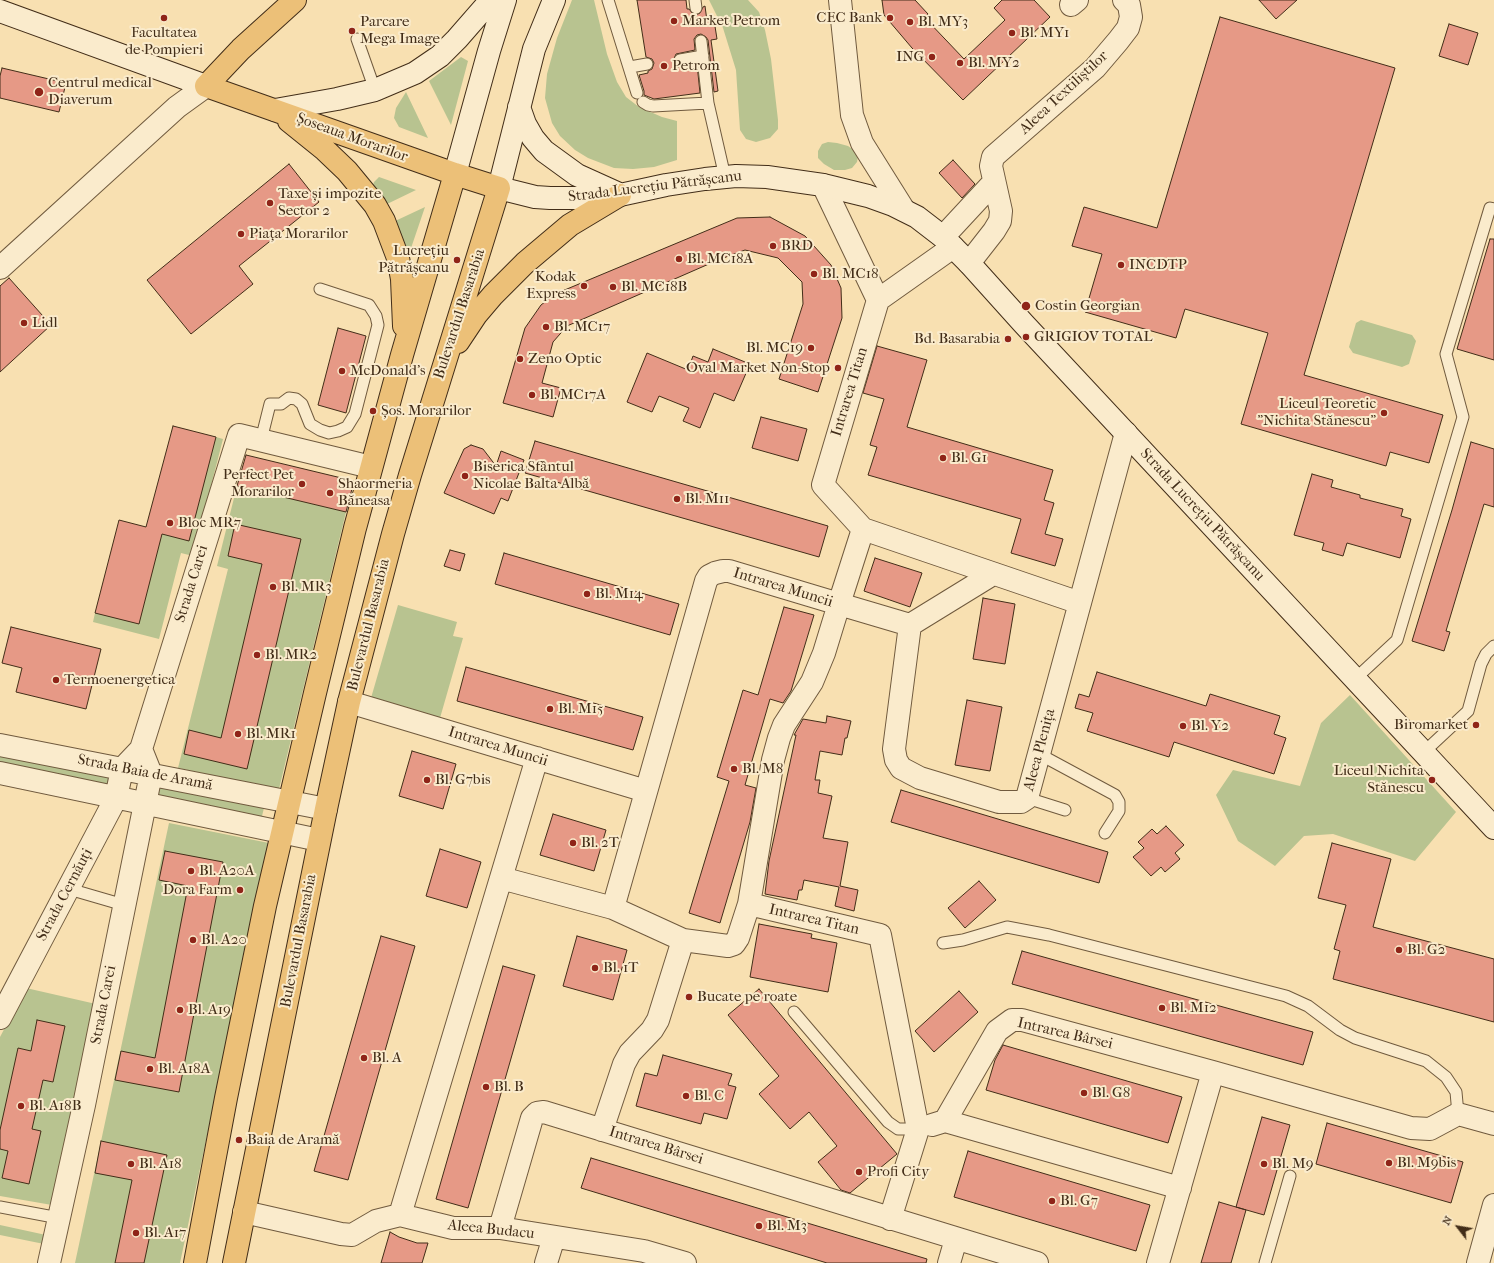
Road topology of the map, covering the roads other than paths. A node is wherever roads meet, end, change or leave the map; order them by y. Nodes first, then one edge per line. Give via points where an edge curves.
1 (295, 0) edge
2 (492, 0) edge
3 (505, 0) edge
4 (554, 0) edge
5 (608, 0) edge
6 (840, 0) edge
7 (1124, 0) edge
8 (0, 12) edge
9 (357, 39) dead end
10 (701, 41) dead end
11 (703, 56) junction
12 (680, 60) dead end
13 (647, 64) dead end
14 (630, 67) junction
15 (206, 86) junction
16 (375, 90) junction
17 (708, 103) junction
18 (519, 108) junction
19 (275, 110) junction
20 (455, 174) junction
21 (725, 177) junction
22 (994, 182) junction
23 (823, 185) junction
24 (499, 188) junction
25 (620, 195) junction
26 (1494, 209) edge
27 (904, 210) junction
28 (948, 242) junction
29 (969, 263) junction
30 (0, 268) edge
31 (320, 290) dead end
32 (878, 300) junction
33 (402, 355) junction
34 (444, 364) junction
35 (1126, 434) junction
36 (261, 440) junction
37 (371, 467) junction
38 (863, 529) junction
39 (993, 574) junction
40 (1080, 603) junction
41 (839, 604) junction
42 (910, 625) junction
43 (1494, 646) edge
44 (1355, 679) junction
45 (349, 702) junction
46 (0, 745) edge
47 (140, 749) junction
48 (1424, 752) junction
49 (1039, 754) junction
50 (537, 758) junction
51 (122, 769) junction
52 (0, 774) edge
53 (151, 774) junction
54 (646, 791) junction
55 (116, 798) junction
56 (1027, 798) junction
57 (290, 802) junction
58 (145, 803) junction
59 (326, 809) junction
60 (1065, 810) dead end
61 (1494, 828) edge
62 (283, 832) junction
63 (1105, 833) dead end
64 (320, 840) junction
65 (501, 878) junction
66 (69, 889) junction
67 (749, 904) junction
68 (124, 905) junction
69 (613, 908) junction
70 (683, 940) junction
71 (943, 943) dead end
72 (794, 1012) dead end
73 (0, 1018) edge
74 (1213, 1072) junction
75 (1458, 1114) junction
76 (945, 1121) junction
77 (1494, 1124) edge
78 (918, 1129) junction
79 (602, 1130) junction
80 (1290, 1176) dead end
81 (1180, 1188) junction
82 (1494, 1205) edge
83 (0, 1206) edge
84 (244, 1212) junction
85 (400, 1215) junction
86 (59, 1218) junction
87 (890, 1219) junction
88 (500, 1228) junction
89 (554, 1237) junction
90 (1490, 1237) edge
91 (956, 1239) junction
92 (642, 1257) edge
93 (49, 1263) edge
94 (195, 1263) edge
95 (234, 1263) edge
96 (546, 1263) edge
97 (684, 1263) edge
98 (949, 1263) edge
99 (1037, 1263) edge
100 (1158, 1263) edge
101 (1265, 1263) edge
102 (1478, 1263) edge

1 - 15 main road via 241,49
2 - 16 street via 440,56 415,73
3 - 20 street
4 - 18 street, Bulevardul Basarabia via 534,49
5 - 14 lane
6 - 27 street, Strada Lucrețiu Pătrășcanu via 852,115 862,143
7 - 22 street, Aleea Textiliștilor via 1129,6 1131,16 1128,28 1095,68 993,157 991,166
8 - 15 street, Șoseaua Morarilor
9 - 16 lane
10 - 11 lane
11 - 12 lane
11 - 17 lane
13 - 14 lane
14 - 17 lane via 640,97 653,106
15 - 19 main road, Șoseaua Morarilor
15 - 30 street via 177,107
16 - 19 street
17 - 21 lane
18 - 24 street, Bulevardul Basarabia
18 - 25 street via 533,138 544,151 576,175
19 - 20 main road, Șoseaua Morarilor
19 - 33 main road via 347,171 375,205 384,221 398,258 402,279
20 - 24 main road, Șoseaua Morarilor
20 - 33 main road
21 - 23 street, Strada Lucrețiu Pătrășcanu via 768,176
21 - 25 street, Strada Lucrețiu Pătrășcanu via 666,185
22 - 28 street
22 - 29 street, Aleea Textiliștilor via 1001,211 1000,221
23 - 27 street, Strada Lucrețiu Pătrășcanu via 868,196
23 - 32 street
24 - 25 street, Strada Lucrețiu Pătrășcanu via 550,198
24 - 34 main road, Bulevardul Basarabia
25 - 34 main road via 570,225 525,262 476,316
26 - 44 lane via 1490,208 1446,354 1463,417 1450,462 1397,640
27 - 28 street, Strada Lucrețiu Pătrășcanu via 923,221
28 - 29 street, Strada Lucrețiu Pătrășcanu
28 - 32 street
29 - 35 street, Strada Lucrețiu Pătrășcanu
31 - 36 lane via 363,302 369,305 376,316 378,325 355,414 347,426 329,433 310,424 302,404 296,399 289,398 281,404 270,404
32 - 38 street, Intrarea Titan via 823,485
33 - 37 main road
34 - 45 main road, Bulevardul Basarabia via 393,534
35 - 40 street, Aleea Plenița
35 - 44 street, Strada Lucrețiu Pătrășcanu
36 - 37 street, Strada Carei
36 - 47 street, Strada Carei via 239,435
37 - 57 main road
38 - 39 street
38 - 41 street
39 - 40 street
39 - 42 street
40 - 49 street, Aleea Plenița
41 - 42 street
41 - 54 street, Intrarea Muncii via 729,571 715,572 709,576
41 - 67 street, Intrarea Muncii via 824,654 812,682 784,725 779,738
42 - 56 street, Aleea Plenița via 894,748 896,760 901,768 920,778 999,802 1021,802
43 - 48 lane via 1481,664 1468,711
44 - 48 street, Strada Lucrețiu Pătrășcanu
45 - 50 street, Intrarea Muncii
45 - 59 main road, Bulevardul Basarabia
46 - 51 street, Strada Baia de Aramă
47 - 51 street, Strada Carei
47 - 53 street
48 - 61 street, Strada Lucrețiu Pătrășcanu
49 - 56 street, Aleea Plenița
49 - 63 lane via 1115,795 1119,802 1119,811
50 - 54 street, Intrarea Muncii
50 - 65 street
51 - 53 street, Strada Baia de Aramă
51 - 55 street, Strada Cernăuți
52 - 55 street, Strada Baia de Aramă
53 - 57 street, Strada Baia de Aramă
53 - 58 street, Strada Carei
54 - 69 street, Intrarea Muncii
55 - 58 street, Strada Baia de Aramă
55 - 66 street, Strada Cernăuți
56 - 60 lane
57 - 59 street, Strada Baia de Aramă
57 - 62 main road
58 - 62 street, Strada Baia de Aramă
58 - 68 street, Strada Carei
59 - 64 main road, Bulevardul Basarabia
62 - 64 street, Strada Baia de Aramă
62 - 94 main road via 263,914 227,1090
64 - 84 main road, Bulevardul Basarabia
65 - 69 street
65 - 85 street
66 - 68 lane
66 - 73 street, Strada Cernăuți
67 - 70 street, Intrarea Muncii via 734,944 728,946
67 - 78 street, Intrarea Titan via 880,935
68 - 86 street, Strada Carei
69 - 70 street, Intrarea Muncii
70 - 79 street via 658,1020 624,1064
71 - 75 lane via 1007,927 1050,935 1286,996 1308,1006 1355,1038 1426,1061 1446,1077 1456,1092
72 - 78 lane via 888,1122 898,1129
74 - 75 street, Intrarea Bârsei via 1411,1128 1430,1129
74 - 76 street, Intrarea Bârsei via 1022,1020 1012,1020 997,1031
74 - 81 street
75 - 77 street
76 - 78 street
76 - 81 street
78 - 87 street
79 - 87 street, Intrarea Bârsei
79 - 88 street, Intrarea Bârsei via 544,1112 537,1113 532,1118
80 - 101 lane
81 - 100 street
82 - 90 street
83 - 86 lane
84 - 85 street, Aleea Budacu via 352,1235 376,1221
84 - 95 main road, Bulevardul Basarabia
85 - 88 street, Aleea Budacu via 453,1228
86 - 93 street, Strada Carei
87 - 91 street, Intrarea Bârsei
88 - 89 street, Aleea Budacu
89 - 92 street, Aleea Budacu
89 - 96 street, Aleea Budacu
90 - 102 street
91 - 98 street
91 - 99 street, Intrarea Bârsei
92 - 97 street, Aleea Budacu

